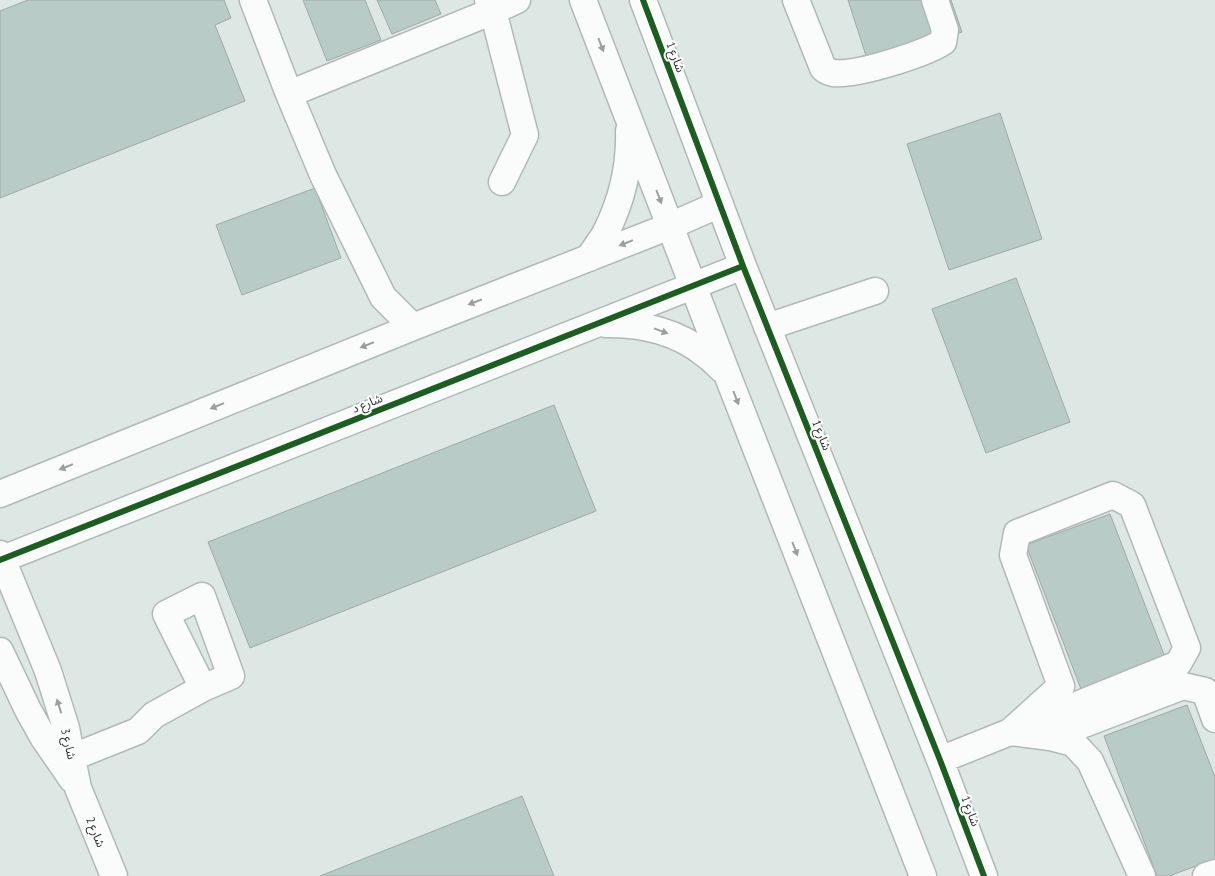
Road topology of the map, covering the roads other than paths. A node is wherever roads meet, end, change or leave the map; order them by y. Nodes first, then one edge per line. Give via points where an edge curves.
1 (253, 0) edge
2 (517, 0) edge
3 (583, 0) edge
4 (643, 0) edge
5 (796, 0) edge
6 (935, 0) edge
7 (490, 6) edge
8 (289, 94) junction
9 (628, 118) junction
10 (502, 182) dead end
11 (720, 204) junction
12 (670, 226) junction
13 (589, 258) junction
14 (743, 266) junction
15 (693, 286) junction
16 (875, 291) dead end
17 (596, 325) junction
18 (412, 327) junction
19 (767, 327) junction
20 (727, 374) junction
21 (0, 494) edge
22 (1, 558) edge
23 (0, 651) edge
24 (203, 688) dead end
25 (1215, 719) edge
26 (1010, 732) junction
27 (1050, 737) junction
28 (72, 757) junction
29 (940, 760) junction
30 (78, 788) junction
31 (1215, 873) edge
32 (114, 876) edge
33 (923, 876) edge
34 (984, 876) edge
35 (1142, 876) edge
36 (1206, 876) edge

1 - 8 street
2 - 7 street
3 -> 9 street
4 - 11 street, شارع 1
5 - 6 street via 823,68 834,73 872,68 943,42 945,30
7 - 8 street
7 - 10 street via 526,135
8 - 18 street via 323,175 383,297
9 -> 12 street
9 - 13 street via 630,147 618,206
11 - 12 street
11 - 14 street, شارع 1
12 -> 13 street
12 - 15 street
13 -> 18 street
14 - 15 street, شارع د
14 - 19 street, شارع 1
15 - 17 street, شارع د
15 - 20 street
16 - 19 street
17 -> 20 street via 624,324 653,329 680,339 706,354
17 - 22 street, شارع د
18 -> 21 street
19 - 29 street, شارع 1
20 -> 33 street
28 -> 22 street, شارع 3 via 48,671
23 - 30 street, شارع 3 via 43,737
24 - 28 street via 154,714 138,731
25 - 27 street via 1205,692 1184,686
26 - 26 street via 1061,686 1013,555 1017,533 1113,495 1132,506 1187,648 1178,664
26 - 27 street
26 - 29 street
27 - 35 street via 1073,744 1090,761
28 - 30 street, شارع 3
29 - 34 street, شارع 1
30 - 32 street, شارع 2
31 - 36 street

